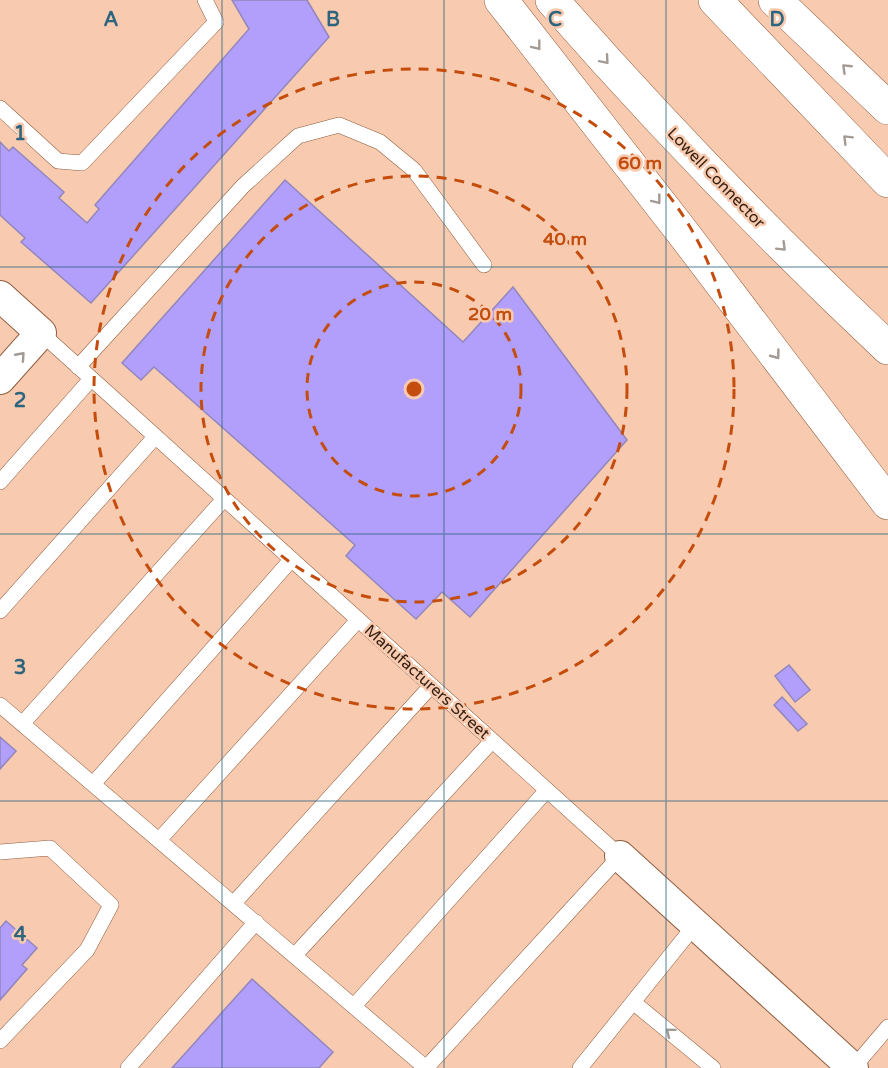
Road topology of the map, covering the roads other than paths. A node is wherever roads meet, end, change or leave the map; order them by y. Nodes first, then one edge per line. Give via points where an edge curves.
1 (205, 0) edge
2 (501, 0) edge
3 (552, 0) edge
4 (715, 0) edge
5 (776, 0) edge
6 (0, 108) edge
7 (888, 108) edge
8 (888, 181) edge
9 (484, 265) dead end
10 (0, 296) edge
11 (42, 333) junction
12 (888, 348) edge
13 (78, 367) junction
14 (0, 379) edge
15 (91, 379) junction
16 (155, 437) junction
17 (0, 482) edge
18 (224, 499) junction
19 (888, 503) edge
20 (291, 560) junction
21 (0, 611) edge
22 (358, 620) junction
23 (430, 687) junction
24 (0, 705) edge
25 (22, 724) junction
26 (492, 741) junction
27 (93, 784) junction
28 (547, 790) junction
29 (159, 840) junction
30 (0, 852) edge
31 (620, 856) junction
32 (234, 903) junction
33 (256, 922) junction
34 (695, 925) junction
35 (295, 955) junction
36 (633, 1002) junction
37 (354, 1006) junction
38 (888, 1027) edge
39 (0, 1041) edge
40 (710, 1065) edge
41 (128, 1068) edge
42 (426, 1068) edge
43 (580, 1068) edge
44 (853, 1068) edge

1 - 6 lane via 216,22 82,163 58,161
2 -> 19 highway
3 -> 12 highway, Lowell Connector via 638,98 759,224
8 -> 4 highway
7 -> 5 highway
9 - 13 lane via 414,170 380,142 339,125 298,136 243,186
10 - 11 street, Manufacturers Street
11 - 13 lane, Manufacturers Street
14 -> 11 street
13 - 15 lane, Manufacturers Street
15 - 16 lane, Manufacturers Street
15 - 17 lane
16 - 18 lane, Manufacturers Street
16 - 21 lane
18 - 20 lane, Manufacturers Street
18 - 25 lane
20 - 22 lane, Manufacturers Street
20 - 27 lane
22 - 23 lane, Manufacturers Street
22 - 29 lane
23 - 26 lane, Manufacturers Street
23 - 32 lane
24 - 25 lane
25 - 27 lane
26 - 28 lane, Manufacturers Street
26 - 35 lane
27 - 29 lane
28 - 31 lane, Manufacturers Street
28 - 37 lane
29 - 32 lane
30 - 39 lane via 50,848 111,905 87,950
31 - 34 street, Manufacturers Street
31 - 42 lane
32 - 33 lane
33 - 35 lane
33 - 41 lane
34 - 36 lane
34 - 44 street, Manufacturers Street
35 - 37 lane
40 -> 36 lane
36 - 43 lane
37 - 42 lane
38 - 44 lane

